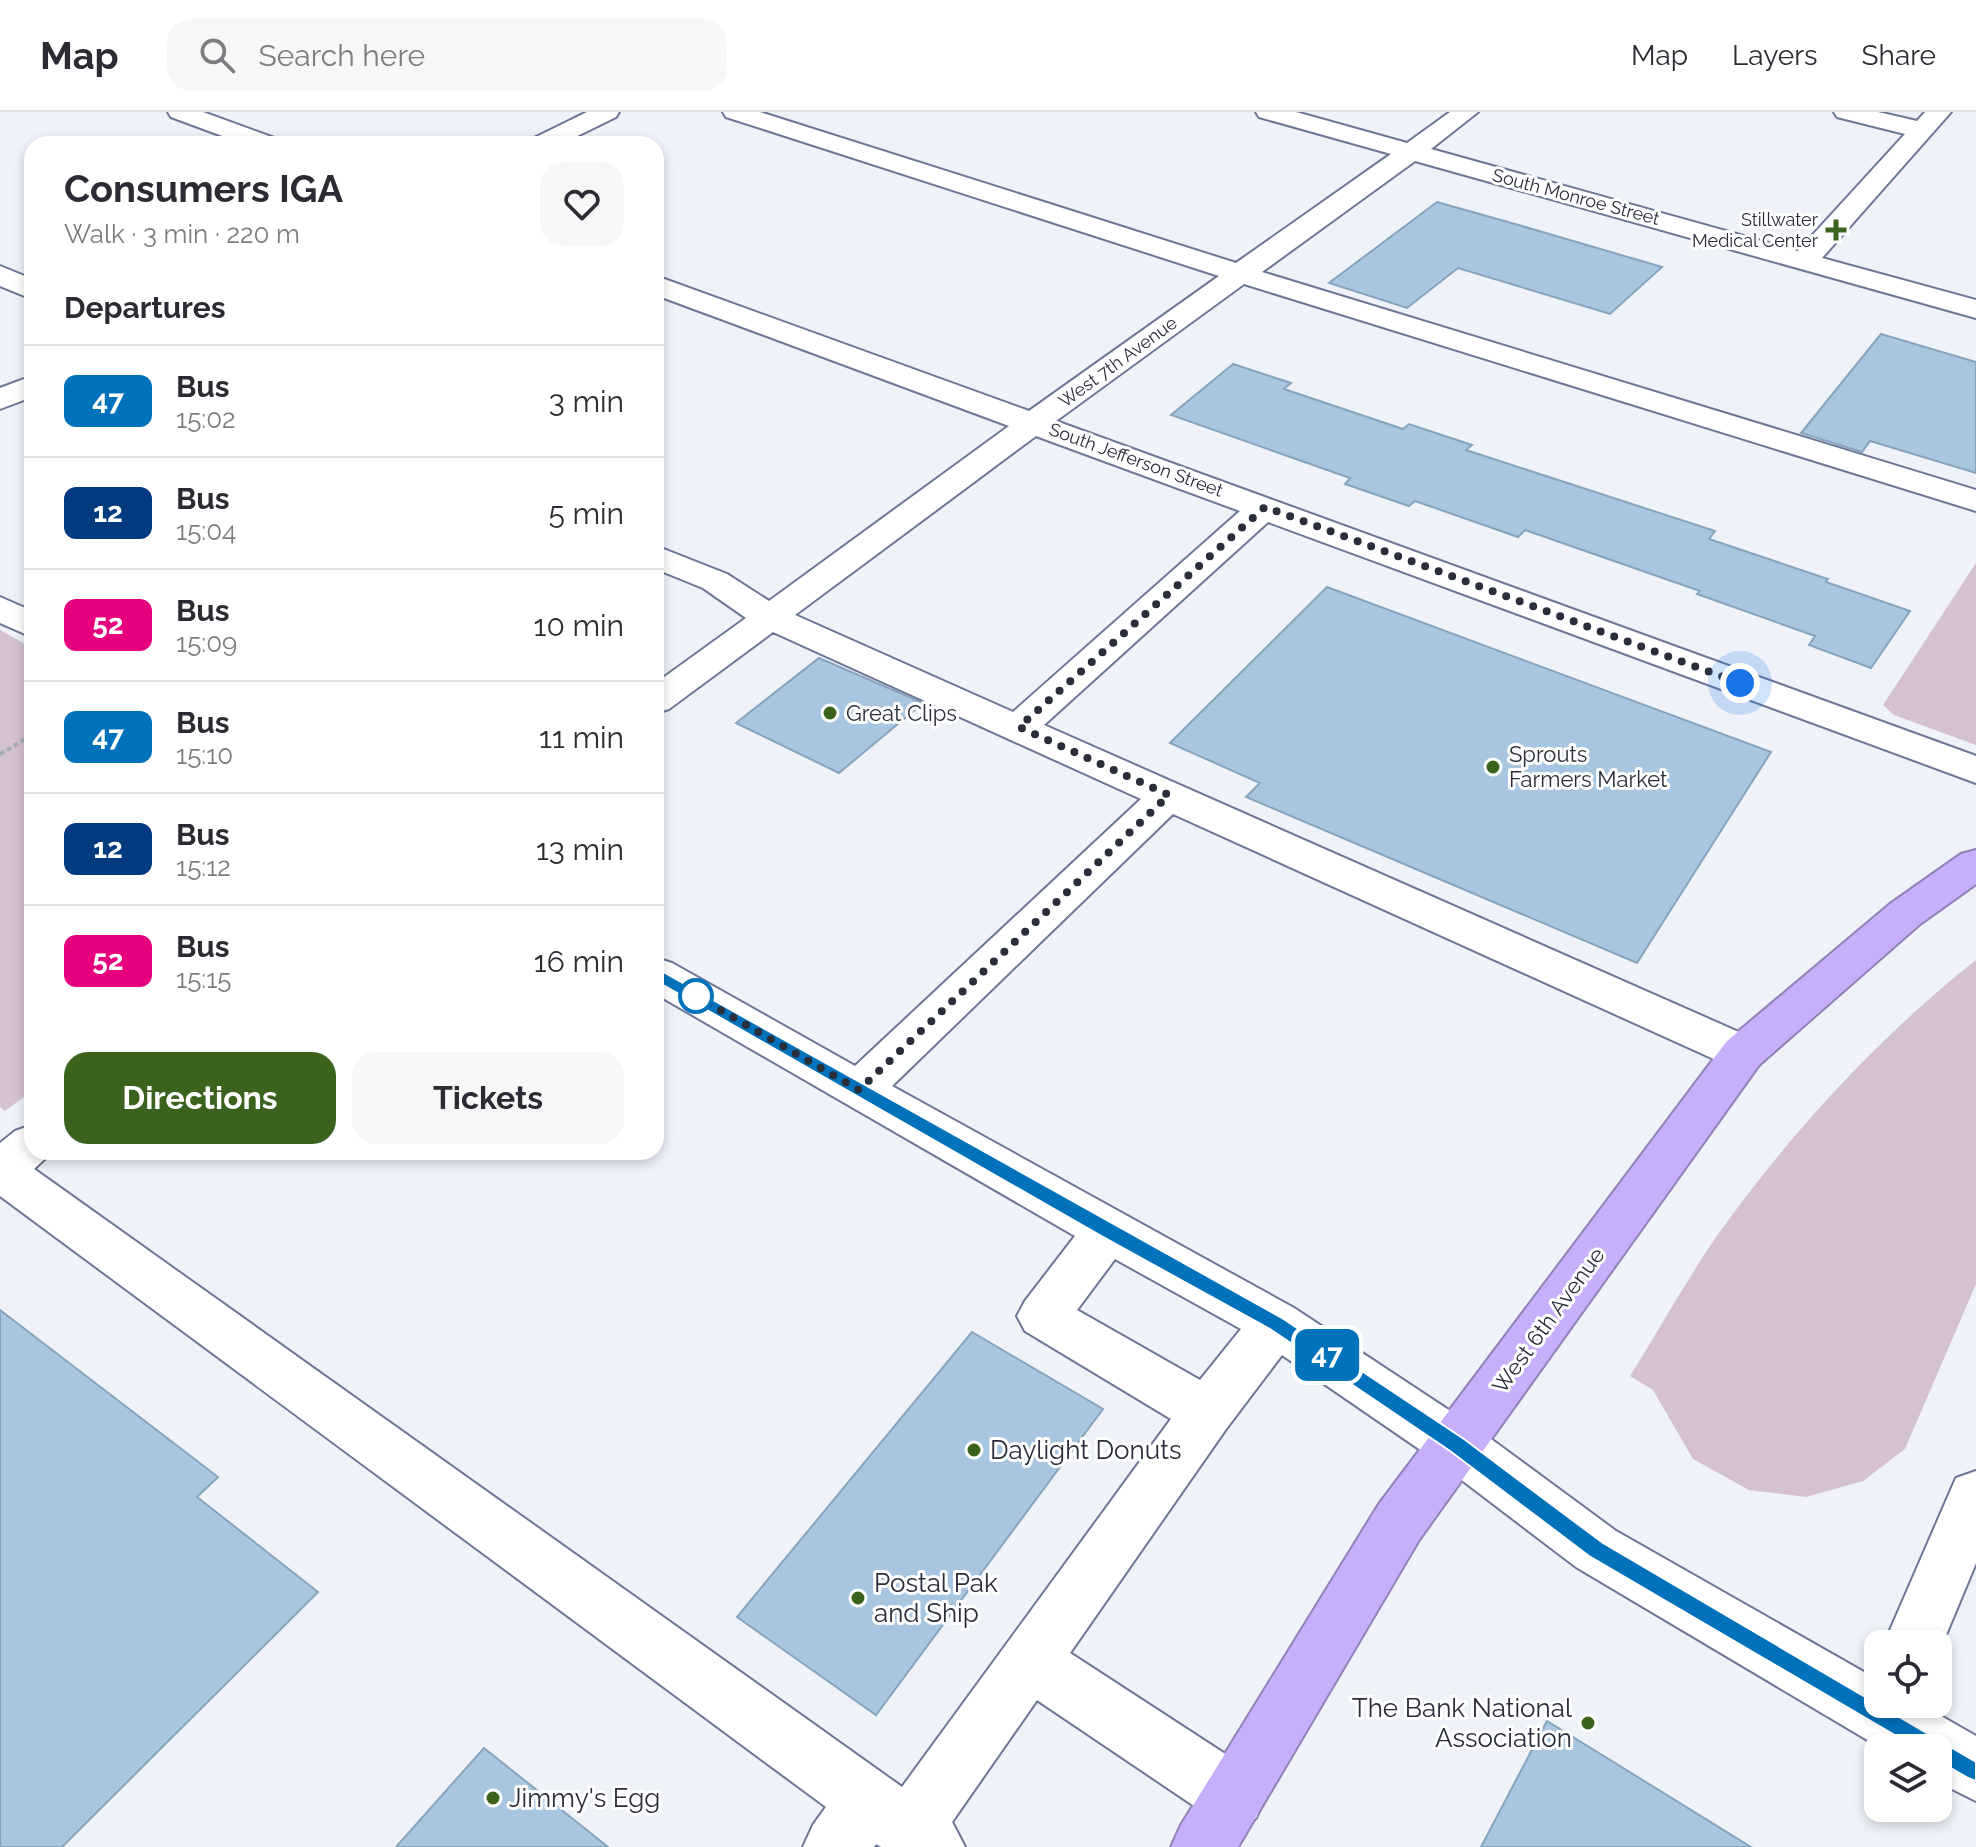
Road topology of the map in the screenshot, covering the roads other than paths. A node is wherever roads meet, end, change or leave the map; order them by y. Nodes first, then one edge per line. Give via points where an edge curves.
1 (180, 112) edge
2 (607, 112) edge
3 (735, 112) edge
4 (1268, 112) edge
5 (1466, 112) edge
6 (1846, 112) edge
7 (1930, 121) edge
8 (246, 136) edge
9 (558, 136) edge
10 (1413, 152) junction
11 (1805, 260) junction
12 (1241, 273) junction
13 (0, 275) edge
14 (24, 286) edge
15 (664, 288) edge
16 (1976, 309) edge
17 (24, 389) edge
18 (0, 400) edge
19 (1034, 422) junction
20 (1976, 501) edge
21 (1265, 507) junction
22 (664, 559) edge
23 (0, 608) edge
24 (769, 617) junction
25 (24, 622) edge
26 (664, 695) edge
27 (1019, 727) junction
28 (1976, 770) edge
29 (1169, 795) junction
30 (1976, 864) edge
31 (669, 981) edge
32 (1743, 1053) junction
33 (859, 1090) junction
34 (24, 1150) edge
35 (0, 1169) edge
36 (1108, 1231) junction
37 (1276, 1323) junction
38 (1207, 1412) junction
39 (1457, 1445) junction
40 (1976, 1496) edge
41 (1919, 1630) edge
42 (1029, 1660) junction
43 (1864, 1699) edge
44 (1896, 1718) edge
45 (1976, 1770) edge
46 (1234, 1796) junction
47 (887, 1831) edge
48 (1203, 1847) edge

1 - 8 street
2 - 9 street
3 - 12 street
4 - 10 street, South Monroe Street
5 - 10 street, West 7th Avenue
6 - 7 street
7 - 11 street
10 - 11 street, South Monroe Street
10 - 12 street, West 7th Avenue
11 - 16 street, South Monroe Street
12 - 19 street, West 7th Avenue
12 - 20 street
13 - 14 street
15 - 19 street, South Jefferson Street
17 - 18 street
19 - 21 street, South Jefferson Street
19 - 24 street, West 7th Avenue
21 - 27 street
21 - 28 street, South Jefferson Street
22 - 24 street via 715,581
23 - 25 street
24 - 26 street, West 7th Avenue
24 - 27 street
27 - 29 street
29 - 32 street
29 - 33 street
30 - 32 highway, West 6th Avenue via 1905,914
31 - 33 street
32 - 39 highway, West 6th Avenue
33 - 36 street
34 - 35 street
35 - 47 street
36 - 37 street
36 - 38 street via 1043,1316
37 - 38 street
37 - 39 street
38 - 42 street
39 - 43 street via 1596,1549
39 - 46 highway, West 6th Avenue via 1399,1522
40 - 41 street
42 - 46 street
42 - 47 street
44 - 45 street
46 - 48 highway, West 6th Avenue

